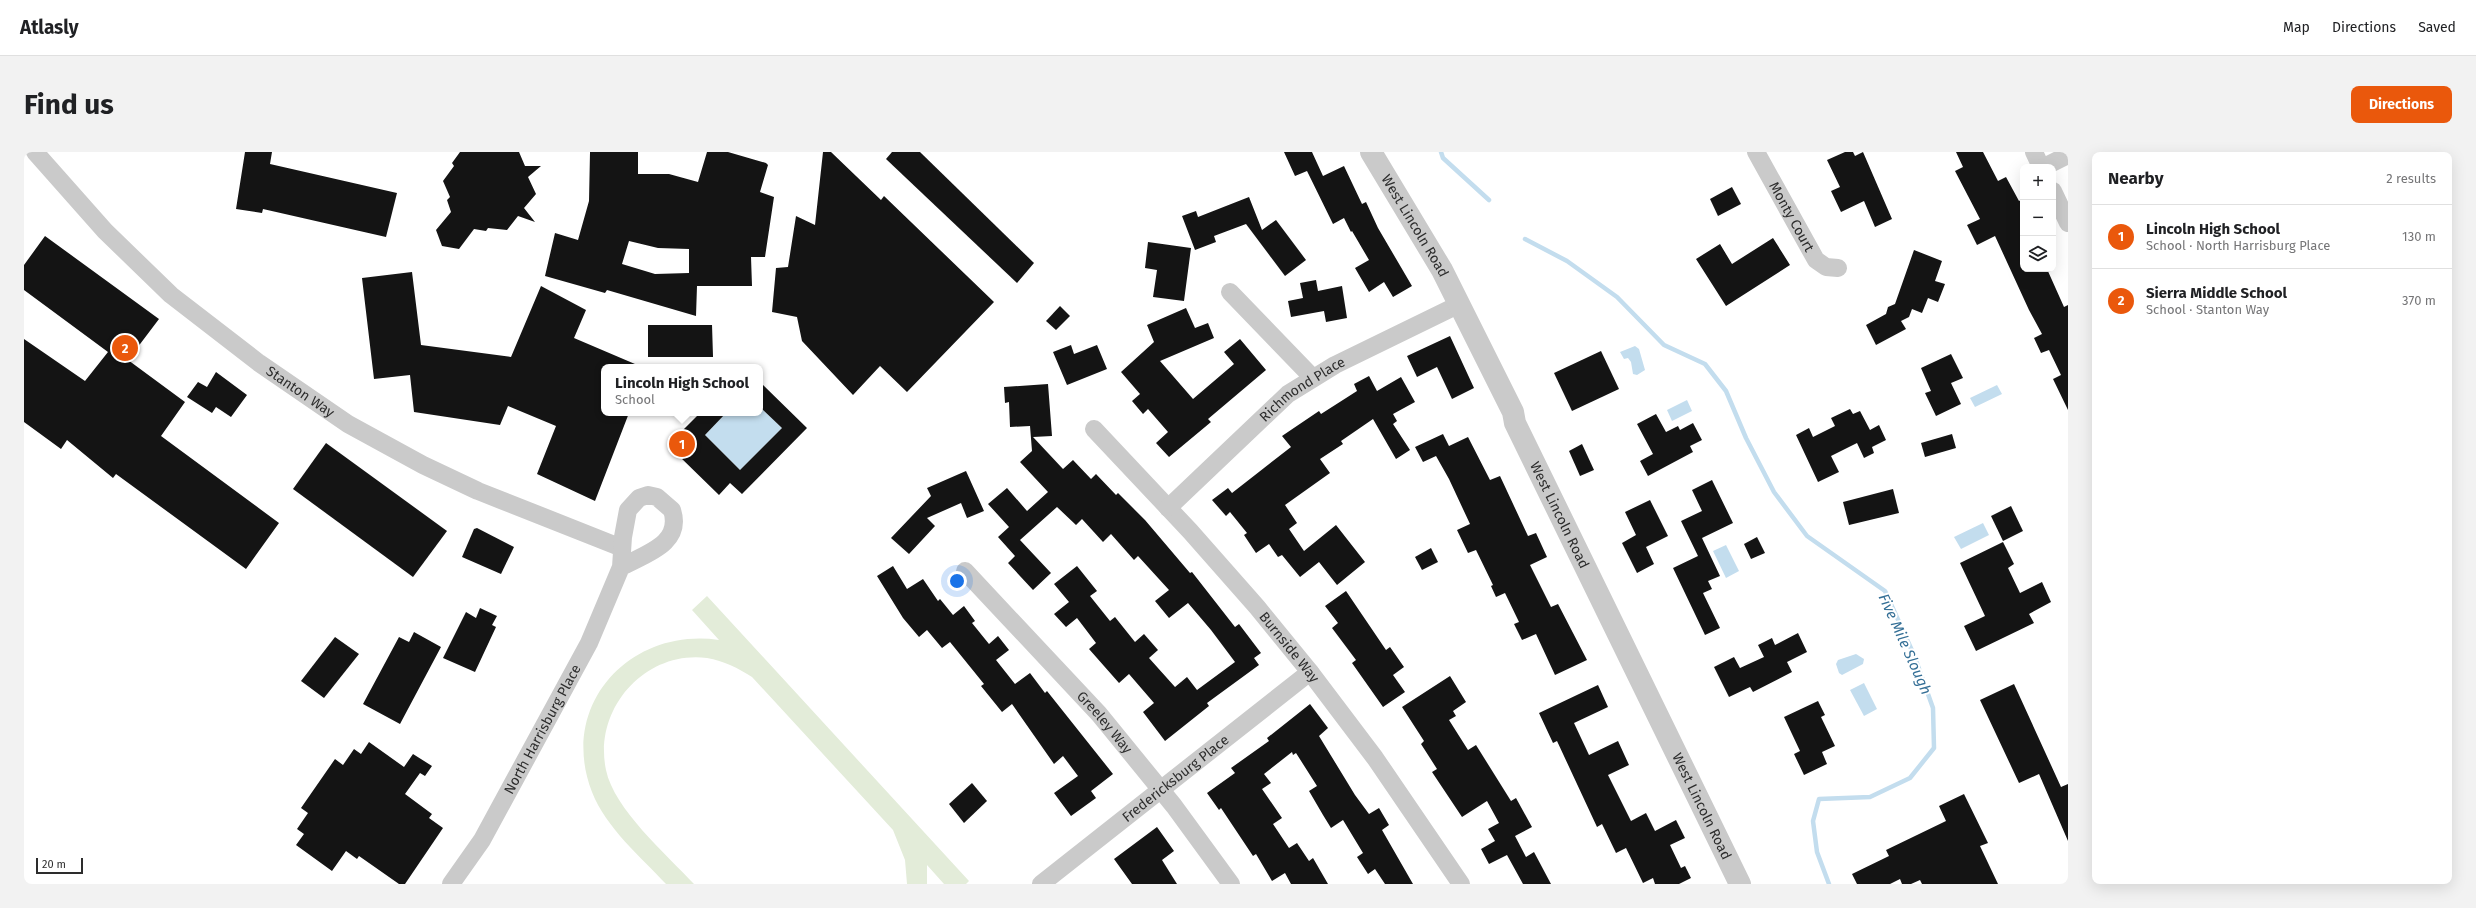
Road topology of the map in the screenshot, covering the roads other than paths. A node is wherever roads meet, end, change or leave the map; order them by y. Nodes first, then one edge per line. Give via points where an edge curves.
1 (35, 152) edge
2 (1371, 152) edge
3 (1756, 152) edge
4 (2034, 152) edge
5 (2068, 156) edge
6 (2041, 164) edge
7 (2050, 164) edge
8 (2056, 197) edge
9 (2068, 223) edge
10 (1838, 268) dead end
11 (1230, 292) dead end
12 (1460, 304) junction
13 (1313, 378) junction
14 (1094, 429) dead end
15 (1168, 508) junction
16 (622, 548) junction
17 (621, 567) junction
18 (965, 572) dead end
19 (1310, 672) junction
20 (1160, 789) junction
21 (451, 884) edge
22 (1041, 884) edge
23 (1231, 884) edge
24 (1461, 884) edge
25 (1740, 884) edge

1 - 16 street, Stanton Way via 105,231 171,295 227,340 348,424 423,465 478,491
2 - 12 street, West Lincoln Road
3 - 10 street, Monty Court via 1816,260 1826,267
4 - 6 street
5 - 7 street
8 - 9 street
11 - 13 street
12 - 13 street, Richmond Place via 1335,364
12 - 25 street, West Lincoln Road via 1576,550
13 - 15 street, Richmond Place via 1288,394
14 - 15 street, Burnside Way
15 - 19 street, Burnside Way via 1252,601
16 - 17 street, North Harrisburg Place
16 - 17 street, North Harrisburg Place via 628,510 639,498 648,495 656,497 672,510 675,525 666,543
17 - 21 street, North Harrisburg Place via 589,643 538,740 482,840
18 - 20 street, Greeley Way via 1099,714
19 - 20 street, Fredericksburg Place
19 - 24 street, Burnside Way via 1375,758
20 - 22 street, Fredericksburg Place
20 - 23 street, Greeley Way

